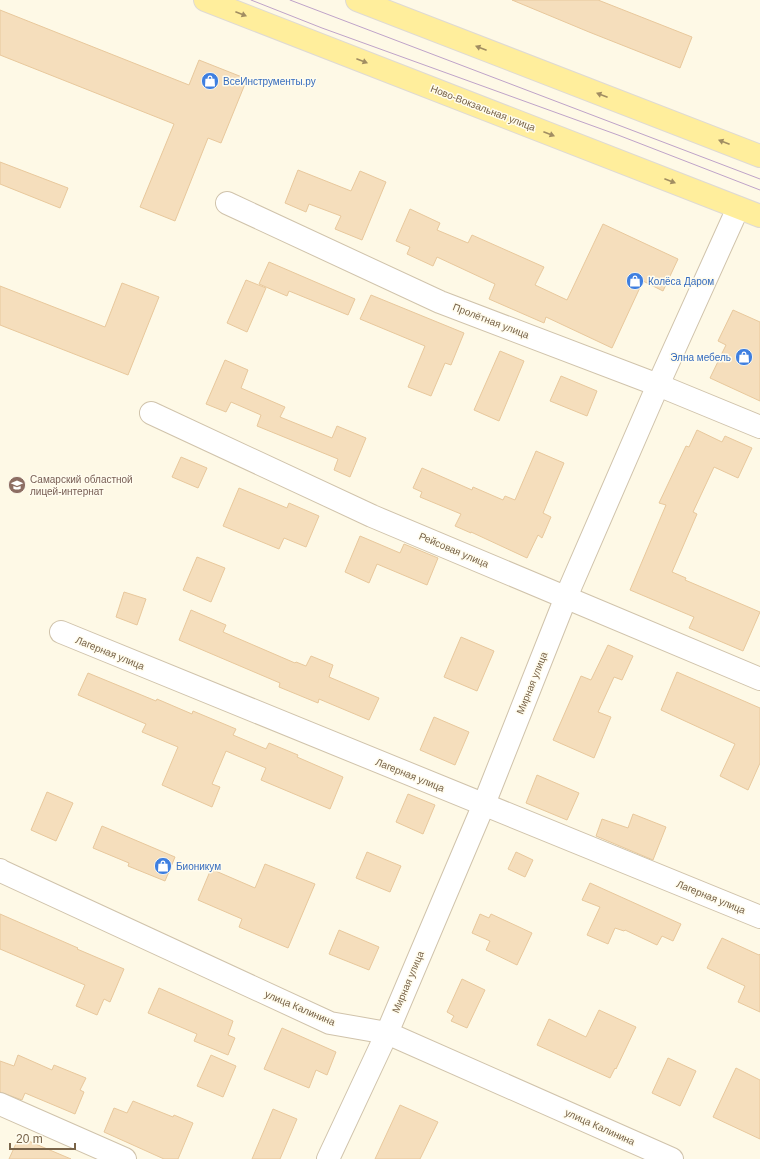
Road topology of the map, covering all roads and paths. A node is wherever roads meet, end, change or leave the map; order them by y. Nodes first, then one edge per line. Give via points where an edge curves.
1 (205, 0) edge
2 (357, 0) edge
3 (758, 151) edge
4 (227, 203) dead end
5 (738, 208) junction
6 (760, 216) edge
7 (658, 385) junction
8 (151, 413) dead end
9 (760, 427) edge
10 (566, 597) junction
11 (61, 632) dead end
12 (760, 679) edge
13 (484, 804) junction
14 (0, 870) edge
15 (760, 917) edge
16 (387, 1033) junction
17 (0, 1104) edge
18 (125, 1159) edge
19 (328, 1159) edge
20 (672, 1159) edge

1 -> 5 main road, Ново-Вокзальная улица
3 -> 2 main road
4 - 7 street, Пролётная улица via 440,302
5 - 6 main road, Ново-Вокзальная улица
5 - 7 street, Мирная улица
7 - 9 street, Пролётная улица
7 - 10 street, Мирная улица
8 - 10 street, Рейсовая улица via 372,516
10 - 12 street, Рейсовая улица
10 - 13 street, Мирная улица
11 - 13 street, Лагерная улица
13 - 15 street, Лагерная улица
13 - 16 street, Мирная улица
14 - 16 street, улица Калинина via 330,1023
16 - 19 street, Мирная улица
16 - 20 street, улица Калинина
17 - 18 street

